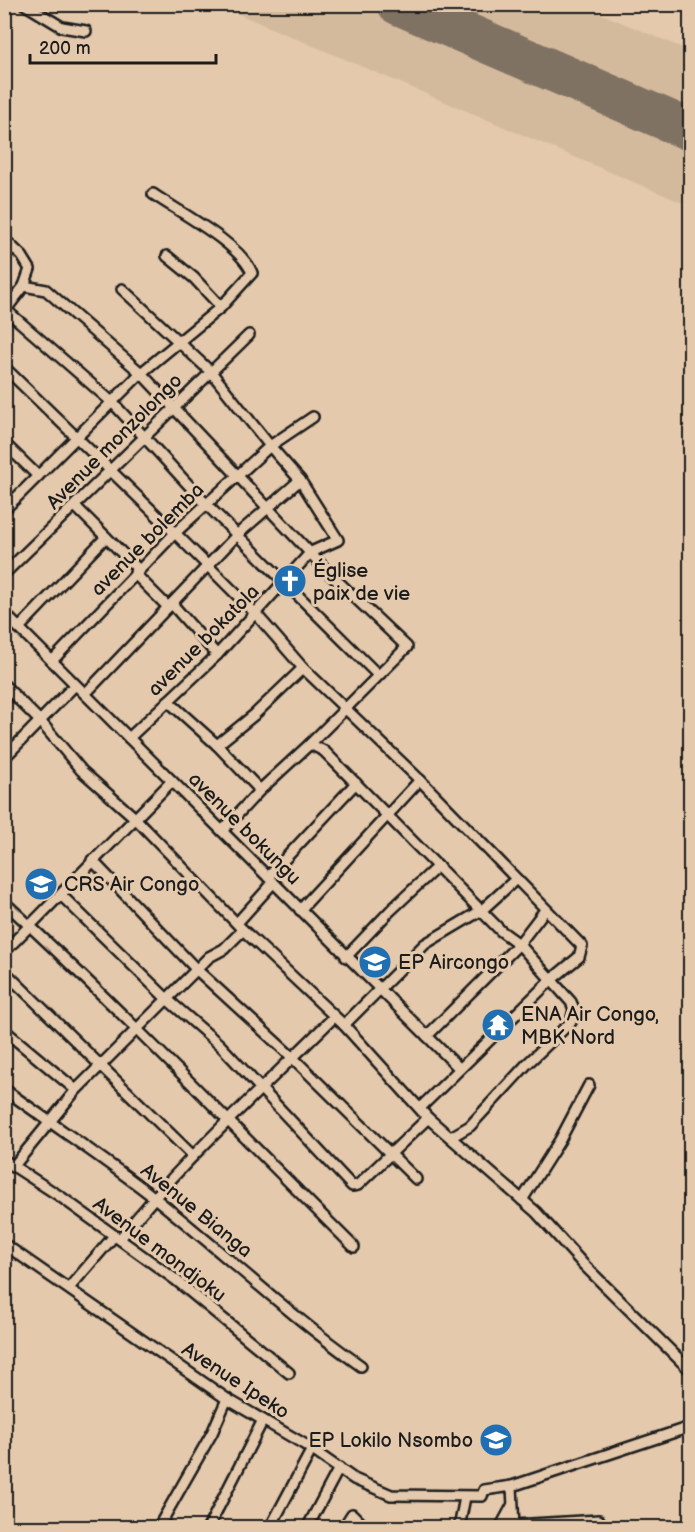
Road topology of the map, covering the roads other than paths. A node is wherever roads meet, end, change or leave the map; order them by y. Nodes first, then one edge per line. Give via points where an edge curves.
1 (24, 4) edge
2 (86, 31) dead end
3 (153, 194) dead end
4 (4, 239) edge
5 (167, 256) dead end
6 (24, 286) junction
7 (122, 290) dead end
8 (221, 307) junction
9 (5, 311) edge
10 (249, 335) dead end
11 (178, 340) junction
12 (4, 367) edge
13 (210, 372) junction
14 (141, 373) junction
15 (13, 376) junction
16 (4, 384) edge
17 (113, 403) junction
18 (173, 406) junction
19 (313, 417) dead end
20 (76, 438) junction
21 (143, 438) junction
22 (6, 446) edge
23 (270, 446) junction
24 (110, 469) junction
25 (38, 476) junction
26 (238, 476) junction
27 (300, 480) junction
28 (207, 505) junction
29 (75, 506) junction
30 (267, 507) junction
31 (4, 510) edge
32 (175, 533) junction
33 (238, 534) junction
34 (106, 537) junction
35 (311, 552) junction
36 (207, 566) junction
37 (4, 574) edge
38 (135, 574) junction
39 (286, 582) junction
40 (170, 605) junction
41 (4, 613) edge
42 (256, 614) junction
43 (20, 628) junction
44 (217, 655) junction
45 (52, 662) junction
46 (303, 668) junction
47 (378, 675) junction
48 (4, 685) edge
49 (75, 685) junction
50 (85, 694) junction
51 (168, 700) junction
52 (345, 710) junction
53 (40, 721) junction
54 (129, 738) junction
55 (310, 744) junction
56 (217, 745) junction
57 (4, 758) edge
58 (420, 780) junction
59 (172, 781) junction
60 (356, 783) junction
61 (260, 790) junction
62 (388, 816) junction
63 (135, 818) junction
64 (222, 831) junction
65 (92, 860) junction
66 (438, 866) junction
67 (271, 880) junction
68 (514, 880) junction
69 (61, 895) junction
70 (4, 902) edge
71 (300, 910) junction
72 (482, 910) junction
73 (545, 910) junction
74 (29, 925) junction
75 (240, 927) junction
76 (519, 944) junction
77 (4, 952) edge
78 (346, 957) junction
79 (197, 970) junction
80 (4, 971) edge
81 (551, 980) junction
82 (379, 991) junction
83 (168, 1000) junction
84 (334, 1017) junction
85 (344, 1025) junction
86 (138, 1029) junction
87 (4, 1030) edge
88 (427, 1036) junction
89 (293, 1058) junction
90 (99, 1066) junction
91 (459, 1068) junction
92 (589, 1085) dead end
93 (4, 1089) edge
94 (260, 1089) junction
95 (76, 1090) junction
96 (420, 1108) junction
97 (428, 1118) junction
98 (49, 1122) junction
99 (227, 1122) junction
100 (451, 1137) junction
101 (390, 1155) junction
102 (193, 1156) junction
103 (4, 1160) edge
104 (14, 1167) junction
105 (416, 1179) dead end
106 (154, 1197) junction
107 (522, 1200) junction
108 (117, 1238) junction
109 (4, 1244) edge
110 (354, 1247) dead end
111 (69, 1288) junction
112 (361, 1366) dead end
113 (690, 1370) edge
114 (289, 1373) dead end
115 (227, 1399) junction
116 (263, 1420) junction
117 (690, 1427) edge
118 (312, 1449) junction
119 (339, 1468) junction
120 (512, 1486) junction
121 (465, 1497) junction
122 (512, 1506) junction
123 (514, 1526) edge
124 (158, 1527) edge
125 (208, 1527) edge
126 (270, 1527) edge
127 (307, 1527) edge
128 (343, 1527) edge
129 (366, 1527) edge
130 (459, 1527) edge
131 (500, 1527) edge
132 (599, 1527) edge

1 - 2 street via 63,27
3 - 8 street via 229,245 249,265 252,273
4 - 6 street via 30,269
5 - 8 street
6 - 9 street
6 - 14 street via 46,290
7 - 11 street, avenue bokatola
8 - 11 street
9 - 17 street
10 - 13 street, Avenue monzolongo
11 - 13 street, avenue bokatola
11 - 14 street
12 - 15 street
13 - 18 street, Avenue monzolongo
13 - 23 street, avenue bokatola
14 - 17 street
14 - 18 street
15 - 16 street
15 - 20 street
17 - 20 street
17 - 21 street
18 - 21 street, Avenue monzolongo
18 - 26 street
19 - 23 street
20 - 24 street
20 - 25 street
21 - 24 street, Avenue monzolongo
21 - 28 street
22 - 25 street
23 - 26 street, avenue bolemba
23 - 27 street, avenue bokatola
24 - 29 street, Avenue monzolongo
24 - 32 street
25 - 31 street
26 - 28 street, avenue bolemba
26 - 30 street
27 - 30 street
27 - 35 street, avenue bokatola via 338,538
28 - 32 street, avenue bolemba
28 - 33 street
29 - 34 street
29 - 37 street, Avenue monzolongo
30 - 33 street
30 - 35 street
32 - 36 street
32 - 38 street, avenue bolemba
33 - 36 street
33 - 39 street
34 - 38 street via 136,567
34 - 43 street
35 - 39 street, avenue bokatola
35 - 47 street via 407,647
36 - 40 street
36 - 42 street
38 - 40 street
38 - 45 street, avenue bolemba
39 - 42 street, avenue bokatola
39 - 47 street
40 - 44 street
40 - 50 street
41 - 43 street, avenue bokungu
42 - 44 street, avenue bokatola
42 - 46 street
43 - 45 street, avenue bokungu
44 - 51 street, avenue bokatola
45 - 49 street, avenue bokungu
46 - 52 street
46 - 56 street
47 - 52 street
48 - 53 street
49 - 50 street, avenue bokungu
49 - 53 street
50 - 54 street, avenue bokungu
51 - 54 street, avenue bokatola
51 - 56 street
52 - 55 street
52 - 58 street
53 - 57 street
53 - 63 street via 82,771
54 - 59 street, avenue bokungu
55 - 60 street
55 - 61 street
56 - 61 street
58 - 62 street
58 - 68 street
59 - 63 street
59 - 64 street, avenue bokungu
60 - 62 street
60 - 67 street
61 - 64 street
62 - 66 street
62 - 71 street
63 - 65 street
63 - 75 street
64 - 67 street, avenue bokungu
65 - 69 street
65 - 79 street
66 - 72 street
66 - 78 street
67 - 71 street, avenue bokungu
67 - 75 street
68 - 72 street
68 - 73 street
69 - 74 street
69 - 83 street
70 - 74 street
71 - 78 street, avenue bokungu
72 - 76 street
72 - 82 street via 425,944
73 - 76 street
73 - 81 street via 582,946 579,957
74 - 77 street
74 - 86 street
75 - 79 street
75 - 84 street
76 - 81 street
76 - 88 street
78 - 82 street, avenue bokungu
79 - 83 street
79 - 89 street
80 - 90 street
81 - 91 street
81 - 100 street via 574,1009 571,1022 471,1126
82 - 85 street
82 - 88 street, avenue bokungu
83 - 86 street
83 - 94 street via 220,1045
84 - 85 street
84 - 89 street
85 - 96 street
86 - 90 street
86 - 99 street
87 - 95 street
88 - 91 street, avenue bokungu
89 - 94 street
89 - 101 street
90 - 95 street
90 - 102 street
91 - 96 street
92 - 107 street
93 - 98 street, Avenue Bianga
94 - 99 street
94 - 101 street via 351,1186 358,1185
95 - 98 street
96 - 97 street
97 - 100 street
97 - 101 street
98 - 104 street
98 - 106 street, Avenue Bianga
99 - 102 street
99 - 110 street
100 - 107 street
101 - 105 street
102 - 106 street
103 - 104 street, Avenue mondjoku
104 - 108 street, Avenue mondjoku
106 - 108 street
106 - 112 street, Avenue Bianga via 308,1328
107 - 113 street
108 - 111 street
108 - 114 street, Avenue mondjoku via 176,1280
109 - 111 street, Avenue Ipeko
111 - 115 street, Avenue Ipeko
115 - 116 street, Avenue Ipeko
115 - 124 street
116 - 118 street, Avenue Ipeko
116 - 125 street
117 - 120 street, Avenue Ipeko
118 - 119 street, Avenue Ipeko
118 - 126 street
119 - 121 street, Avenue Ipeko via 387,1495
119 - 127 street
120 - 121 street, Avenue Ipeko
120 - 122 street
121 - 130 street
122 - 123 street
122 - 131 street
123 - 132 street via 599,1520
128 - 129 street via 352,1514

